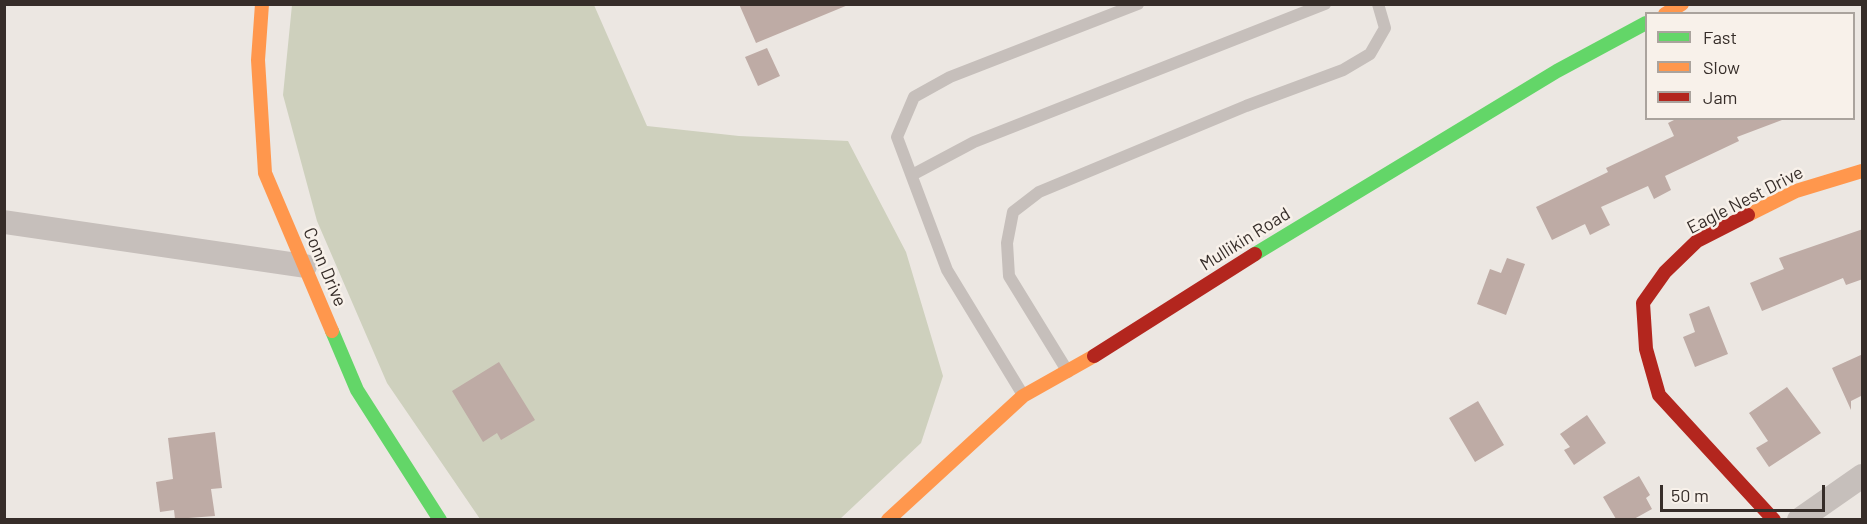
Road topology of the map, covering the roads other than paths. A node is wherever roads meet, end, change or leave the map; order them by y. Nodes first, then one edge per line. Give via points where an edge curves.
1 (262, 4) edge
2 (1138, 4) edge
3 (1325, 4) edge
4 (1378, 4) edge
5 (1682, 4) edge
6 (1668, 12) edge
7 (1645, 24) edge
8 (1863, 171) edge
9 (912, 175) junction
10 (4, 222) edge
11 (305, 266) junction
12 (1068, 372) junction
13 (1023, 396) junction
14 (1863, 476) edge
15 (440, 519) edge
16 (888, 519) edge
17 (1774, 519) edge
18 (1799, 519) edge

1 - 11 street, Conn Drive via 258,60 265,173
2 - 9 lane via 950,77 914,97 897,137
3 - 9 lane via 974,142
4 - 12 lane via 1385,28 1370,54 1343,70 1039,192 1013,212 1007,243 1009,276
5 - 6 street
7 - 12 street, Mullikin Road via 1557,70
8 - 17 street, Eagle Nest Drive via 1796,191 1697,241 1665,272 1643,303 1646,349 1659,395
9 - 13 lane via 947,270
10 - 11 street
11 - 15 street, Conn Drive via 357,390
12 - 13 street, Mullikin Road
13 - 16 street, Mullikin Road
14 - 18 street

